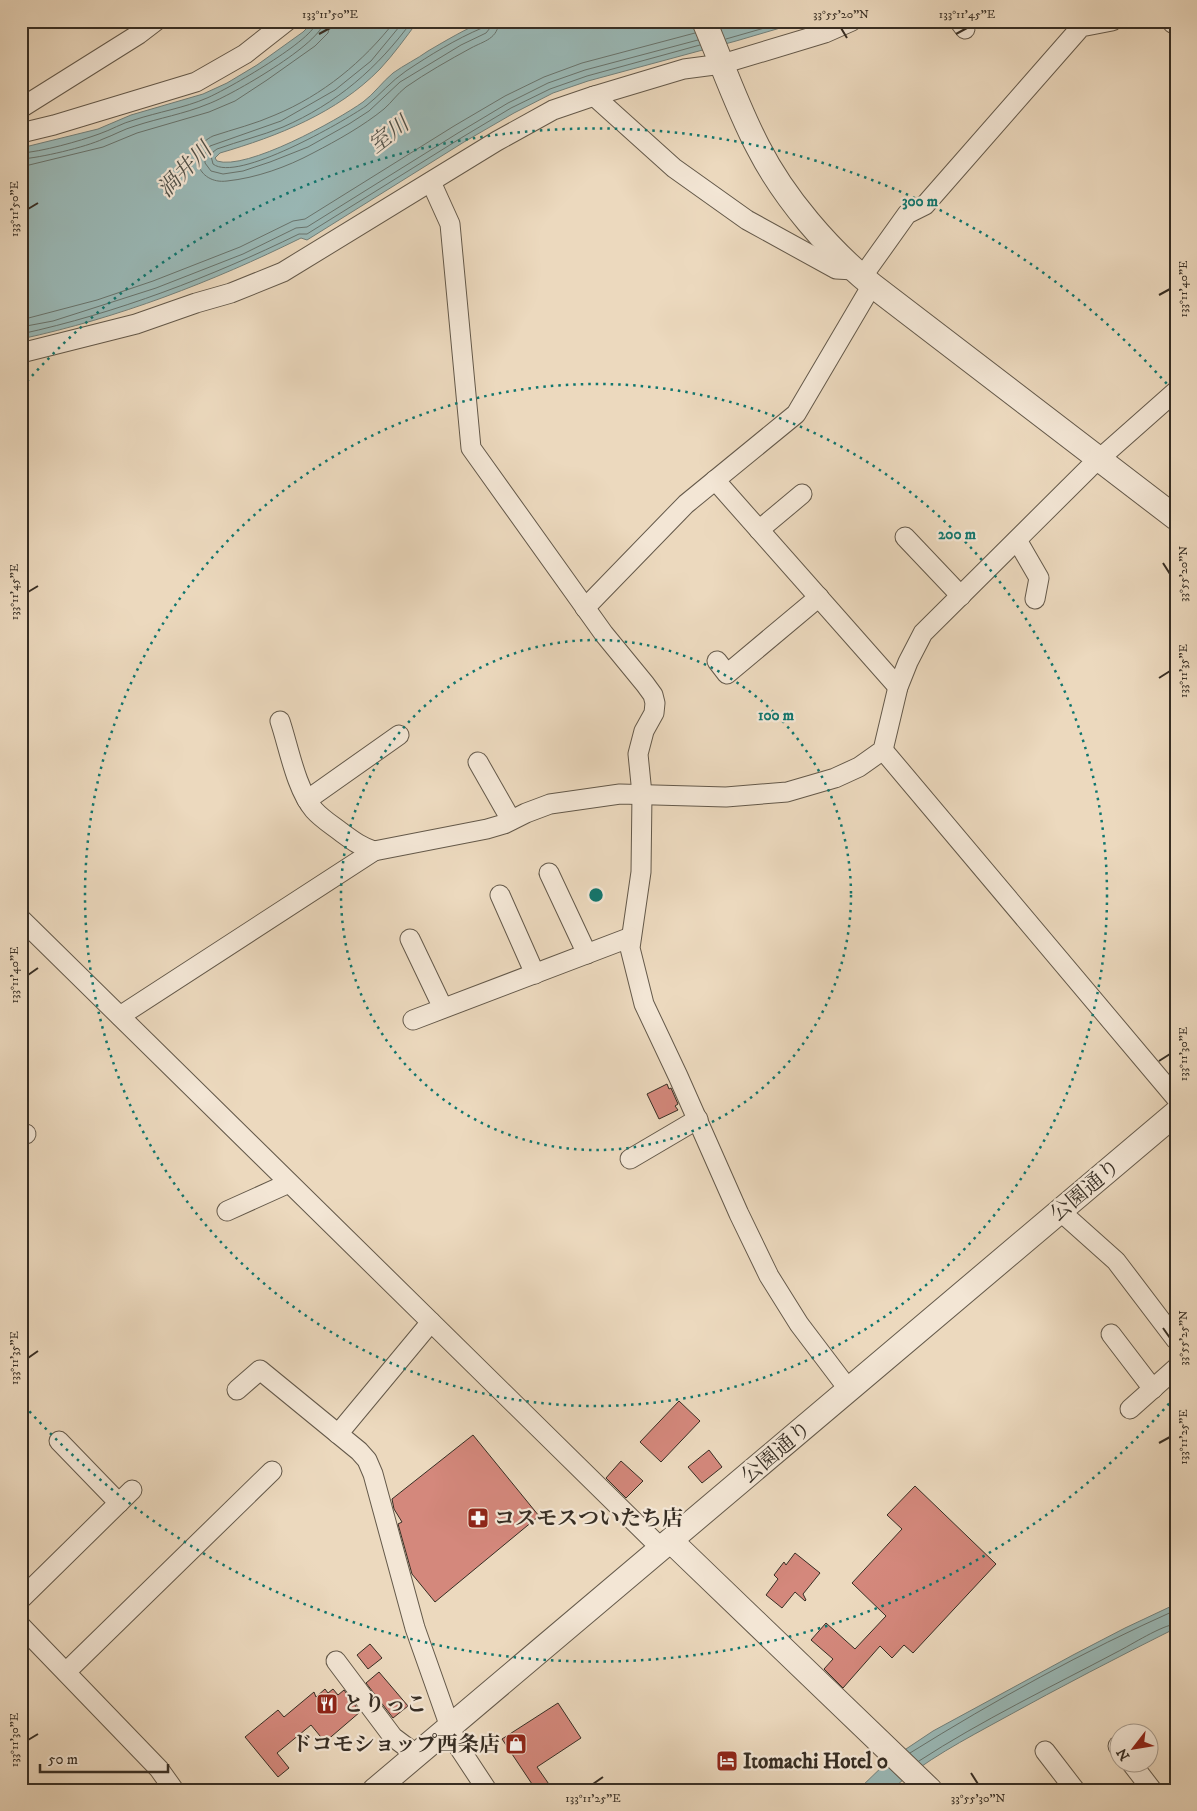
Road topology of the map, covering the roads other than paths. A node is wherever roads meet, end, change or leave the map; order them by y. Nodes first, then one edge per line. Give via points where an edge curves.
1 (156, 21) edge
2 (288, 21) edge
3 (704, 21) edge
4 (852, 21) edge
5 (1112, 21) edge
6 (719, 57) junction
7 (594, 96) junction
8 (21, 108) edge
9 (21, 133) edge
10 (431, 182) junction
11 (863, 277) junction
12 (21, 353) edge
13 (1176, 391) edge
14 (1099, 459) junction
15 (715, 480) junction
16 (802, 494) dead end
17 (1176, 518) edge
18 (759, 530) junction
19 (905, 537) dead end
20 (1017, 540) junction
21 (961, 596) junction
22 (819, 598) junction
23 (1035, 599) dead end
24 (585, 608) junction
25 (717, 661) dead end
26 (898, 687) junction
27 (280, 721) dead end
28 (399, 735) dead end
29 (883, 750) junction
30 (478, 762) dead end
31 (642, 794) junction
32 (307, 800) junction
33 (511, 820) junction
34 (374, 851) junction
35 (549, 873) dead end
36 (500, 895) dead end
37 (21, 919) edge
38 (631, 937) junction
39 (410, 939) dead end
40 (587, 954) junction
41 (535, 974) junction
42 (443, 1008) junction
43 (120, 1016) junction
44 (413, 1020) dead end
45 (1176, 1098) edge
46 (1176, 1113) edge
47 (698, 1119) junction
48 (630, 1159) dead end
49 (290, 1183) junction
50 (227, 1211) dead end
51 (1060, 1211) junction
52 (431, 1322) junction
53 (1111, 1334) dead end
54 (1176, 1340) edge
55 (1176, 1368) edge
56 (1153, 1389) junction
57 (237, 1390) dead end
58 (849, 1390) junction
59 (1130, 1409) dead end
60 (338, 1434) junction
61 (59, 1441) dead end
62 (272, 1471) dead end
63 (666, 1545) junction
64 (21, 1599) edge
65 (21, 1626) edge
66 (336, 1661) dead end
67 (66, 1672) junction
68 (450, 1727) junction
69 (1046, 1751) dead end
70 (416, 1755) junction
71 (1140, 1774) edge
72 (923, 1783) edge
73 (174, 1790) edge
74 (375, 1790) edge
75 (488, 1790) edge
76 (1076, 1790) edge
77 (1152, 1790) edge

1 - 8 street
2 - 9 street via 246,54 196,82
3 - 6 street
4 - 6 street via 825,33
5 - 11 street via 1081,27 925,205 907,214
6 - 7 street
6 - 11 street via 759,149 777,178 820,235
7 - 10 street via 553,110
7 - 11 street via 674,168 747,220 836,270
10 - 12 street via 283,272 136,324
10 - 24 street via 450,224 471,448
11 - 14 street
11 - 15 street via 796,414
13 - 14 street
14 - 17 street
14 - 20 street
15 - 18 street
15 - 24 street via 686,504
16 - 18 street
18 - 22 street
19 - 21 street
20 - 21 street
20 - 23 street via 1039,578
21 - 26 street via 924,633
22 - 25 street via 727,674
22 - 26 street
24 - 31 street via 645,684 656,703 638,754
26 - 29 street
27 - 32 street
28 - 32 street
29 - 31 street via 859,767 835,778 787,792 726,797
29 - 45 street
30 - 33 street
31 - 33 street via 550,804
31 - 38 street via 641,872
32 - 34 street via 325,820 362,848
33 - 34 street via 463,834
34 - 43 street
35 - 40 street
36 - 41 street
37 - 43 street
38 - 40 street
38 - 47 street via 630,948 644,1004
39 - 42 street
40 - 41 street
41 - 42 street
42 - 44 street
43 - 49 street
46 - 51 street, 公園通り
47 - 48 street
47 - 58 street via 769,1276 799,1324
49 - 50 street
49 - 52 street
51 - 54 street via 1116,1261
51 - 58 street, 公園通り
52 - 60 street
52 - 63 street
53 - 56 street
55 - 56 street
56 - 59 street
57 - 60 street via 260,1370
58 - 63 street, 公園通り
60 - 68 street via 367,1460 373,1474 415,1628
61 - 64 street via 126,1497
62 - 67 street
63 - 68 street, 公園通り
63 - 72 street
65 - 67 street
66 - 70 street via 393,1737
67 - 73 street via 159,1769
68 - 70 street, 公園通り
68 - 75 street via 458,1746
69 - 76 street
70 - 74 street, 公園通り
71 - 77 street

